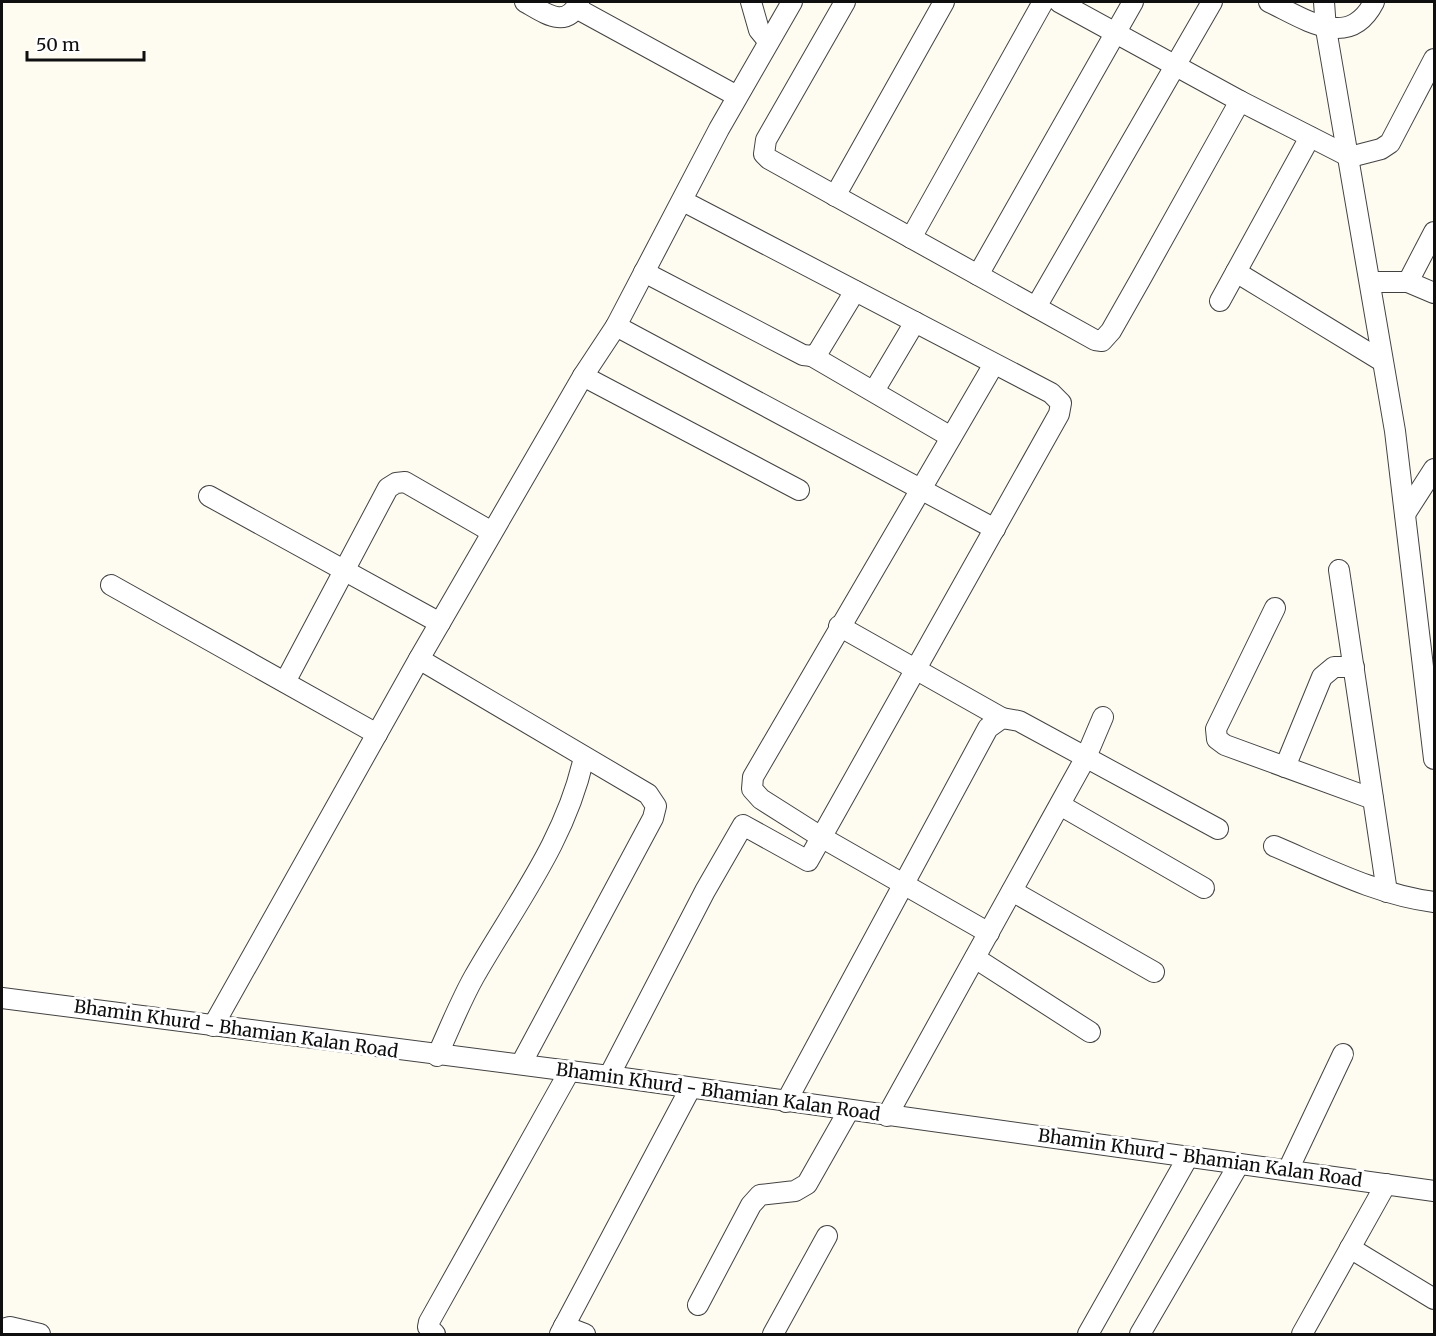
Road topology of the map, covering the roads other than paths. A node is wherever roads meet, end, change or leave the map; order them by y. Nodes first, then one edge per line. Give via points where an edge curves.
1 (525, 2) edge
2 (751, 2) edge
3 (792, 2) edge
4 (845, 2) edge
5 (944, 2) edge
6 (1043, 2) edge
7 (1059, 2) edge
8 (1133, 2) edge
9 (1212, 2) edge
10 (1269, 2) edge
11 (1324, 2) edge
12 (1374, 2) edge
13 (578, 5) edge
14 (1326, 29) junction
15 (1117, 31) junction
16 (768, 41) junction
17 (1434, 59) edge
18 (1175, 65) junction
19 (737, 96) junction
20 (1240, 101) junction
21 (1311, 137) junction
22 (1350, 157) junction
23 (836, 196) junction
24 (683, 201) junction
25 (1434, 232) edge
26 (911, 238) junction
27 (644, 272) junction
28 (1236, 272) junction
29 (978, 275) junction
30 (1370, 282) junction
31 (1408, 282) junction
32 (855, 291) junction
33 (1434, 293) edge
34 (1220, 301) dead end
35 (1036, 307) junction
36 (915, 322) junction
37 (616, 326) junction
38 (812, 356) junction
39 (1382, 362) junction
40 (994, 364) junction
41 (583, 376) junction
42 (874, 392) junction
43 (951, 436) junction
44 (1434, 469) edge
45 (920, 487) junction
46 (799, 490) dead end
47 (209, 496) dead end
48 (1405, 514) junction
49 (995, 529) junction
50 (492, 532) junction
51 (343, 570) junction
52 (1339, 570) dead end
53 (111, 585) dead end
54 (1275, 608) dead end
55 (440, 623) junction
56 (839, 626) junction
57 (419, 659) junction
58 (1354, 667) junction
59 (916, 668) junction
60 (1434, 670) edge
61 (285, 682) junction
62 (1424, 689) junction
63 (1103, 717) dead end
64 (1002, 718) junction
65 (377, 734) junction
66 (1086, 757) junction
67 (584, 758) junction
68 (1434, 759) edge
69 (1285, 767) junction
70 (1373, 799) junction
71 (1060, 805) junction
72 (1218, 829) dead end
73 (820, 837) junction
74 (1274, 846) dead end
75 (903, 884) junction
76 (1204, 888) dead end
77 (1012, 891) junction
78 (1387, 892) junction
79 (1434, 902) edge
80 (989, 933) junction
81 (975, 958) junction
82 (1154, 972) dead end
83 (2, 998) edge
84 (213, 1026) junction
85 (1090, 1032) dead end
86 (1343, 1054) dead end
87 (437, 1056) junction
88 (521, 1065) junction
89 (568, 1072) junction
90 (609, 1076) junction
91 (690, 1089) junction
92 (786, 1102) junction
93 (849, 1110) junction
94 (887, 1116) junction
95 (1188, 1157) junction
96 (1239, 1164) junction
97 (1288, 1170) junction
98 (1386, 1184) junction
99 (1434, 1191) edge
100 (827, 1236) dead end
101 (1350, 1248) junction
102 (1434, 1299) edge
103 (698, 1305) dead end
104 (2, 1329) edge
105 (562, 1330) edge
106 (1305, 1334) edge
107 (40, 1335) edge
108 (435, 1335) edge
109 (585, 1335) edge
110 (773, 1335) edge
111 (1088, 1335) edge
112 (1140, 1335) edge

1 - 13 street via 562,19
2 - 16 street via 759,30
3 - 16 street
4 - 23 street via 763,148 769,159
5 - 23 street
6 - 26 street
7 - 15 street
8 - 15 street
9 - 18 street
10 - 14 street
11 - 14 street
12 - 14 street via 1358,24
13 - 19 street
14 - 22 street
15 - 18 street
15 - 29 street
16 - 19 street
17 - 22 street via 1390,143
18 - 20 street
18 - 35 street
19 - 24 street
20 - 21 street
20 - 35 street via 1107,338 1095,340
21 - 22 street
21 - 28 street
22 - 30 street
23 - 26 street
24 - 27 street
24 - 32 street
25 - 31 street
26 - 29 street
27 - 37 street
27 - 38 street via 803,355
28 - 34 street
28 - 39 street
29 - 35 street
30 - 31 street
30 - 39 street
31 - 33 street
32 - 36 street
32 - 38 street
36 - 40 street
36 - 42 street
37 - 41 street
37 - 45 street
38 - 42 street
39 - 48 street
40 - 43 street
40 - 49 street via 1051,393 1061,403 1059,414
41 - 46 street
41 - 50 street
42 - 43 street
43 - 45 street
44 - 48 street
45 - 49 street
45 - 56 street
47 - 51 street
48 - 62 street
49 - 59 street
50 - 51 street via 405,482 396,483 388,488
50 - 55 street
51 - 55 street
51 - 61 street
52 - 58 street
53 - 61 street
54 - 69 street via 1216,729 1217,740 1225,745
55 - 57 street
56 - 59 street
56 - 73 street via 753,777 752,789 761,799
57 - 65 street
57 - 67 street
58 - 69 street via 1334,667 1322,677
58 - 70 street
59 - 64 street
59 - 73 street
60 - 62 street
61 - 65 street
62 - 68 street
63 - 66 street
64 - 66 street via 1019,721
64 - 75 street via 988,728
65 - 84 street
66 - 71 street
66 - 72 street
67 - 87 street via 562,828 474,977
67 - 88 street via 648,794 656,806
69 - 70 street
70 - 78 street
71 - 76 street
71 - 77 street
73 - 75 street
73 - 90 street via 808,861 743,825
74 - 78 street
75 - 80 street
75 - 92 street
77 - 80 street
77 - 82 street
78 - 79 street
80 - 81 street
81 - 85 street
81 - 94 street
83 - 84 street, Bhamin Khurd - Bhamian Kalan Road
84 - 87 street, Bhamin Khurd - Bhamian Kalan Road
86 - 97 street
87 - 88 street, Bhamin Khurd - Bhamian Kalan Road
88 - 89 street, Bhamin Khurd - Bhamian Kalan Road
89 - 90 street, Bhamin Khurd - Bhamian Kalan Road
89 - 108 street via 429,1322 428,1328
90 - 91 street, Bhamin Khurd - Bhamian Kalan Road
91 - 92 street, Bhamin Khurd - Bhamian Kalan Road
91 - 105 street
92 - 93 street, Bhamin Khurd - Bhamian Kalan Road
93 - 94 street, Bhamin Khurd - Bhamian Kalan Road
93 - 103 street via 807,1184 795,1191 760,1195 751,1205
94 - 95 street, Bhamin Khurd - Bhamian Kalan Road
95 - 96 street, Bhamin Khurd - Bhamian Kalan Road
95 - 111 street
96 - 97 street, Bhamin Khurd - Bhamian Kalan Road
96 - 112 street
97 - 98 street, Bhamin Khurd - Bhamian Kalan Road
98 - 99 street, Bhamin Khurd - Bhamian Kalan Road
98 - 101 street
100 - 110 street
101 - 102 street
101 - 106 street
104 - 107 street via 10,1327
105 - 109 street

